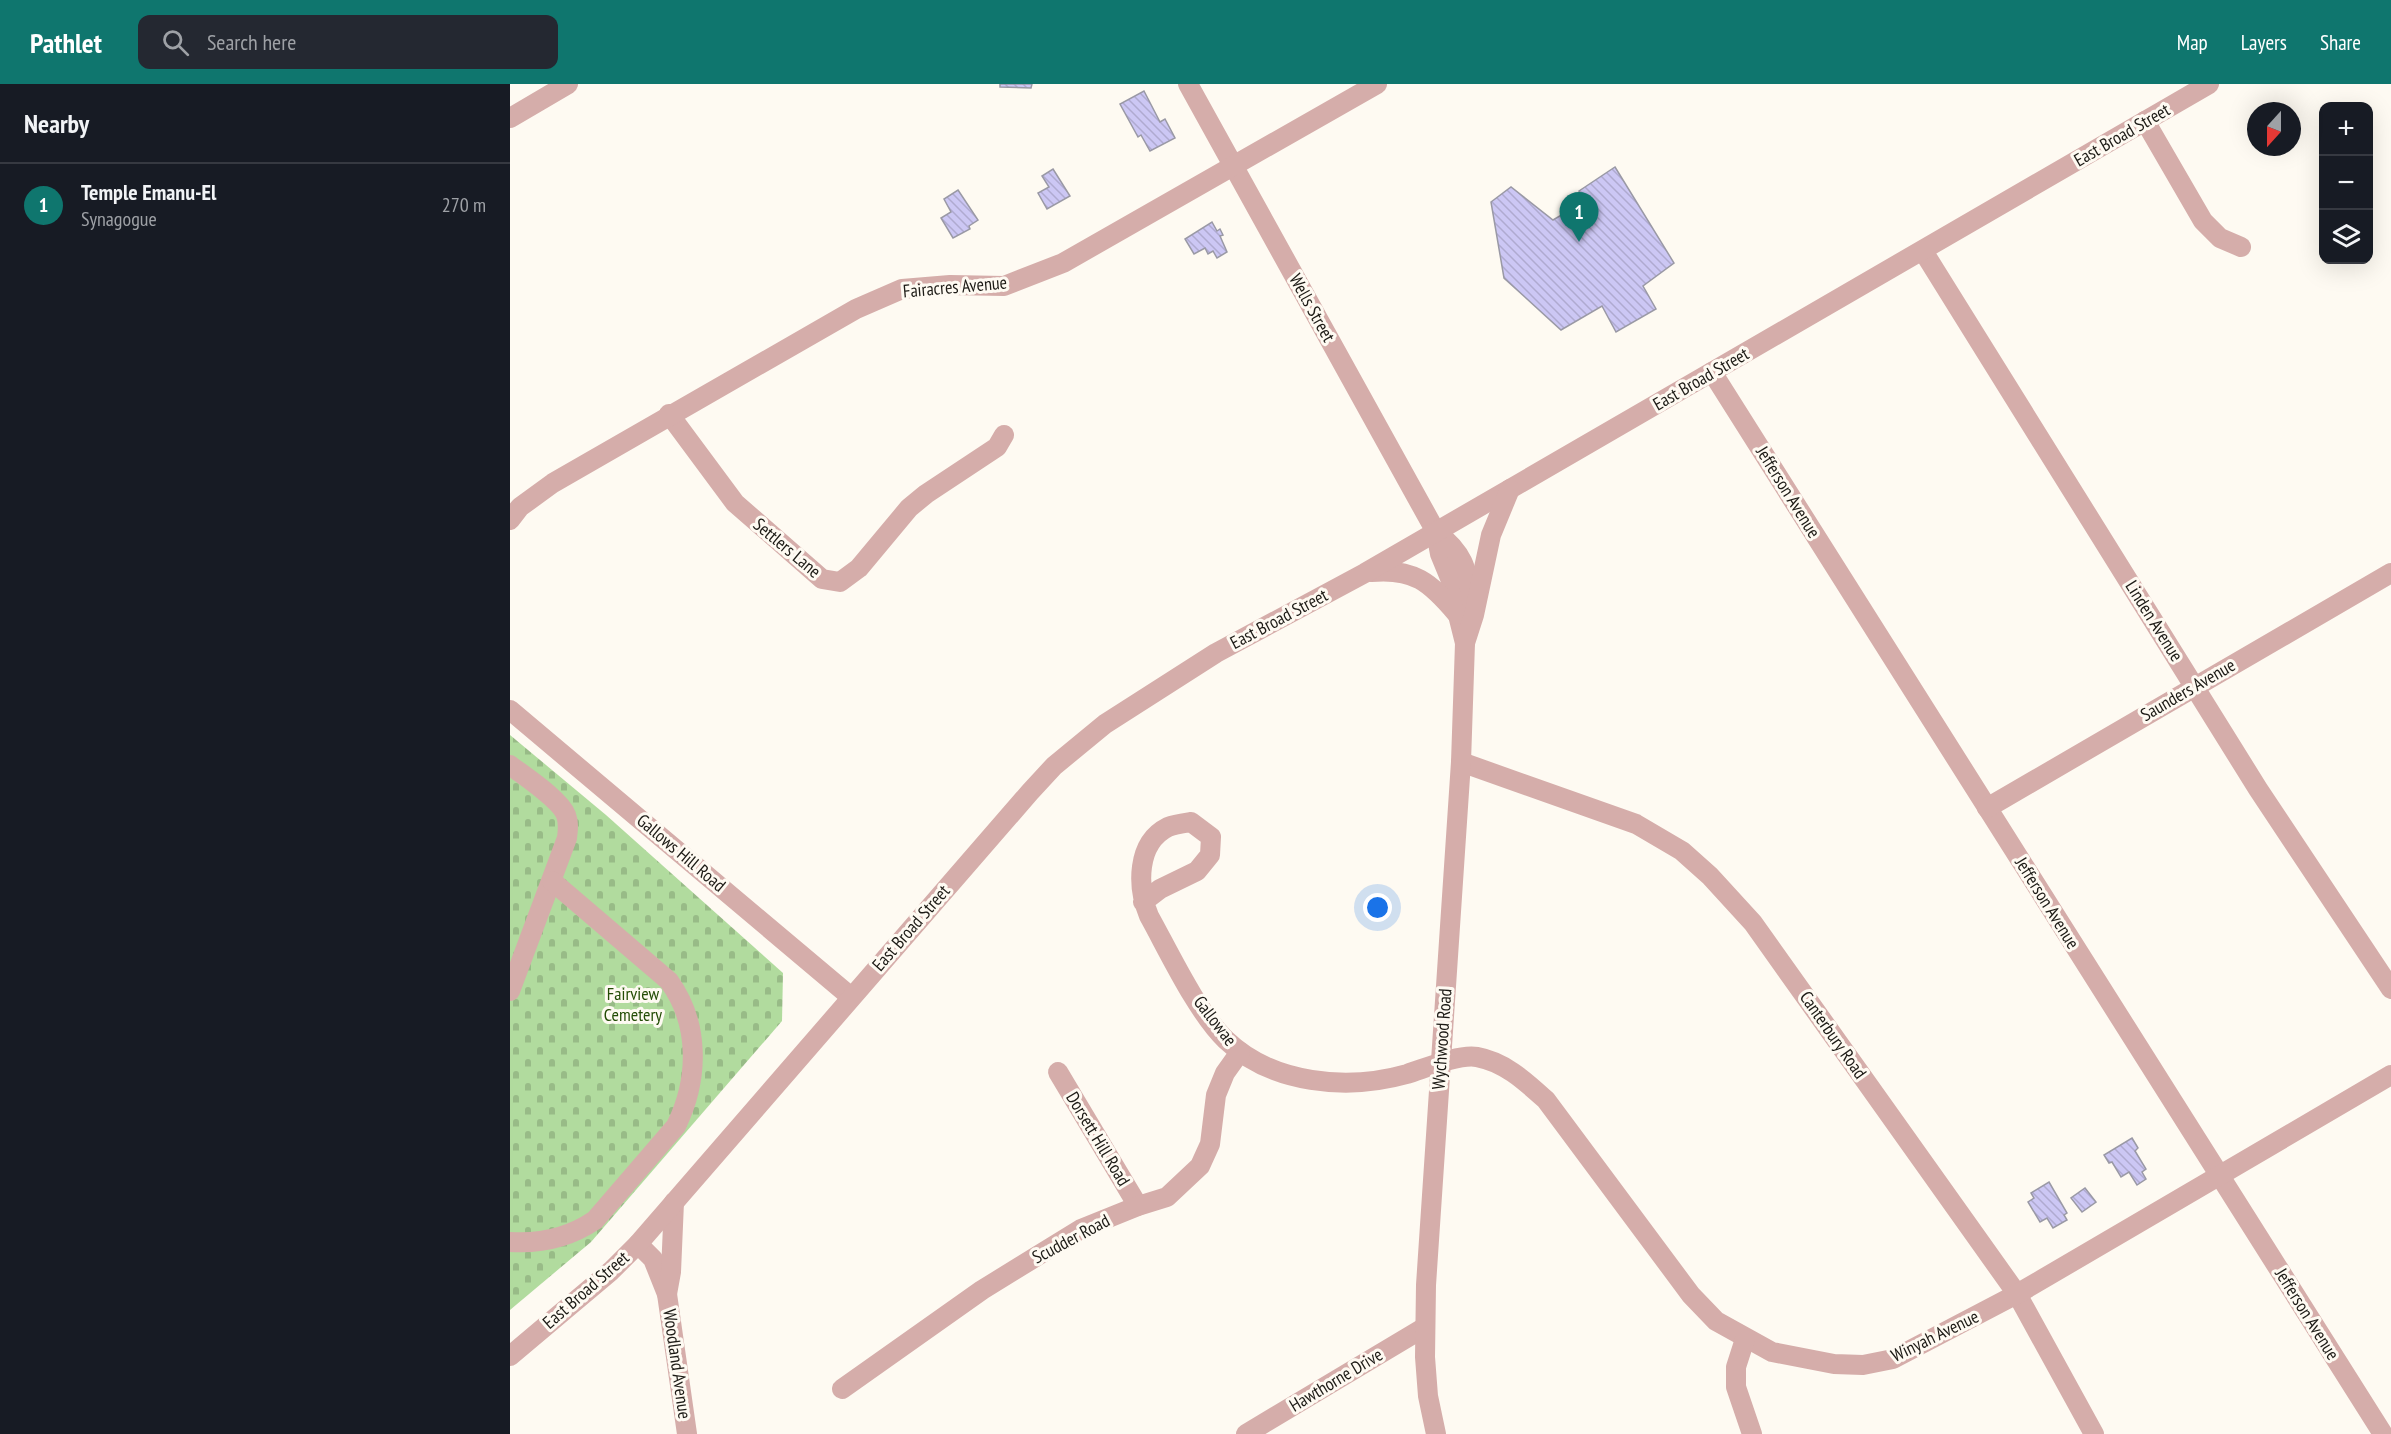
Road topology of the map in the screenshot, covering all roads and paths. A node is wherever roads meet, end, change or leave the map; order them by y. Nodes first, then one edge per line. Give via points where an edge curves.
1 (1188, 84) edge
2 (1377, 84) edge
3 (2209, 84) edge
4 (562, 86) edge
5 (510, 118) edge
6 (2145, 121) junction
7 (1232, 165) junction
8 (2241, 247) dead end
9 (1923, 251) junction
10 (1712, 372) junction
11 (669, 414) junction
12 (1004, 435) dead end
13 (1510, 489) junction
14 (510, 520) edge
15 (1436, 531) junction
16 (1365, 573) junction
17 (2391, 573) edge
18 (1466, 615) junction
19 (2194, 686) junction
20 (510, 710) edge
21 (1461, 762) junction
22 (510, 765) edge
23 (1986, 808) junction
24 (552, 881) junction
25 (1143, 902) dead end
26 (514, 964) edge
27 (2391, 989) edge
28 (510, 991) edge
29 (851, 997) junction
30 (1240, 1052) junction
31 (1440, 1063) junction
32 (1058, 1072) dead end
33 (2391, 1075) edge
34 (2220, 1175) junction
35 (674, 1202) junction
36 (1138, 1206) junction
37 (510, 1242) edge
38 (638, 1244) junction
39 (667, 1294) junction
40 (2017, 1294) junction
41 (1425, 1327) junction
42 (1745, 1339) junction
43 (510, 1356) edge
44 (842, 1389) dead end
45 (687, 1434) edge
46 (1246, 1434) edge
47 (1436, 1434) edge
48 (1752, 1434) edge
49 (2094, 1434) edge
50 (2383, 1434) edge

1 - 7 street, Wells Street
2 - 7 street, Fairacres Avenue
3 - 6 street, East Broad Street
4 - 5 street
6 - 8 street via 2203,221 2220,237
6 - 9 street, East Broad Street
7 - 11 street, Fairacres Avenue via 1062,263 1004,286 902,289 856,309
7 - 15 street, Wells Street
9 - 10 street, East Broad Street
9 - 19 street, Linden Avenue
10 - 13 street, East Broad Street
10 - 23 street, Jefferson Avenue
11 - 12 street, Settlers Lane via 735,503 822,579 840,582 859,568 909,508 997,447
11 - 14 street, Fairacres Avenue via 553,483 520,507
13 - 15 street, East Broad Street
13 - 18 street, Wychwood Road
15 - 16 street, East Broad Street
15 - 18 street, Wychwood Road via 1440,554
16 - 18 street, Wychwood Road via 1393,570 1422,579
16 - 29 street, East Broad Street via 1216,653 1132,705 1078,745 1030,792
17 - 19 street, Saunders Avenue
18 - 21 street, Wychwood Road
19 - 23 street, Saunders Avenue
19 - 27 street, Linden Avenue
20 - 29 street, Gallows Hill Road
21 - 31 street, Wychwood Road
21 - 40 street, Canterbury Road via 1636,824 1682,852 1710,876 1753,923
22 - 24 street via 566,813 567,838
23 - 34 street, Jefferson Avenue
24 - 26 street
24 - 37 street via 669,981 686,1014 694,1059 685,1108 676,1126 595,1221 559,1238
25 - 30 street, Gallowae via 1196,1000 1224,1038
26 - 28 street
29 - 35 street, East Broad Street
30 - 31 street, Gallowae via 1274,1071 1307,1080 1351,1083 1404,1075
30 - 36 street, Scudder Road via 1216,1095 1210,1144 1200,1166 1167,1197
31 - 41 street, Wychwood Road
31 - 42 street, Winyah Avenue via 1474,1056 1495,1061 1546,1100 1691,1295 1716,1321
32 - 36 street, Dorsett Hill Road
33 - 34 street, Winyah Avenue
34 - 40 street, Winyah Avenue
34 - 50 street, Jefferson Avenue
35 - 38 street, East Broad Street
35 - 39 street, Woodland Avenue
36 - 44 street, Scudder Road via 1082,1229 982,1290
38 - 39 street, Woodland Avenue via 653,1259
38 - 43 street, East Broad Street
39 - 45 street, Woodland Avenue
40 - 42 street, Winyah Avenue via 1893,1359 1863,1365 1834,1364 1772,1352
40 - 49 street, Canterbury Road
41 - 46 street, Hawthorne Drive
41 - 47 street, Wychwood Road via 1426,1367
42 - 48 street via 1736,1367 1736,1387

